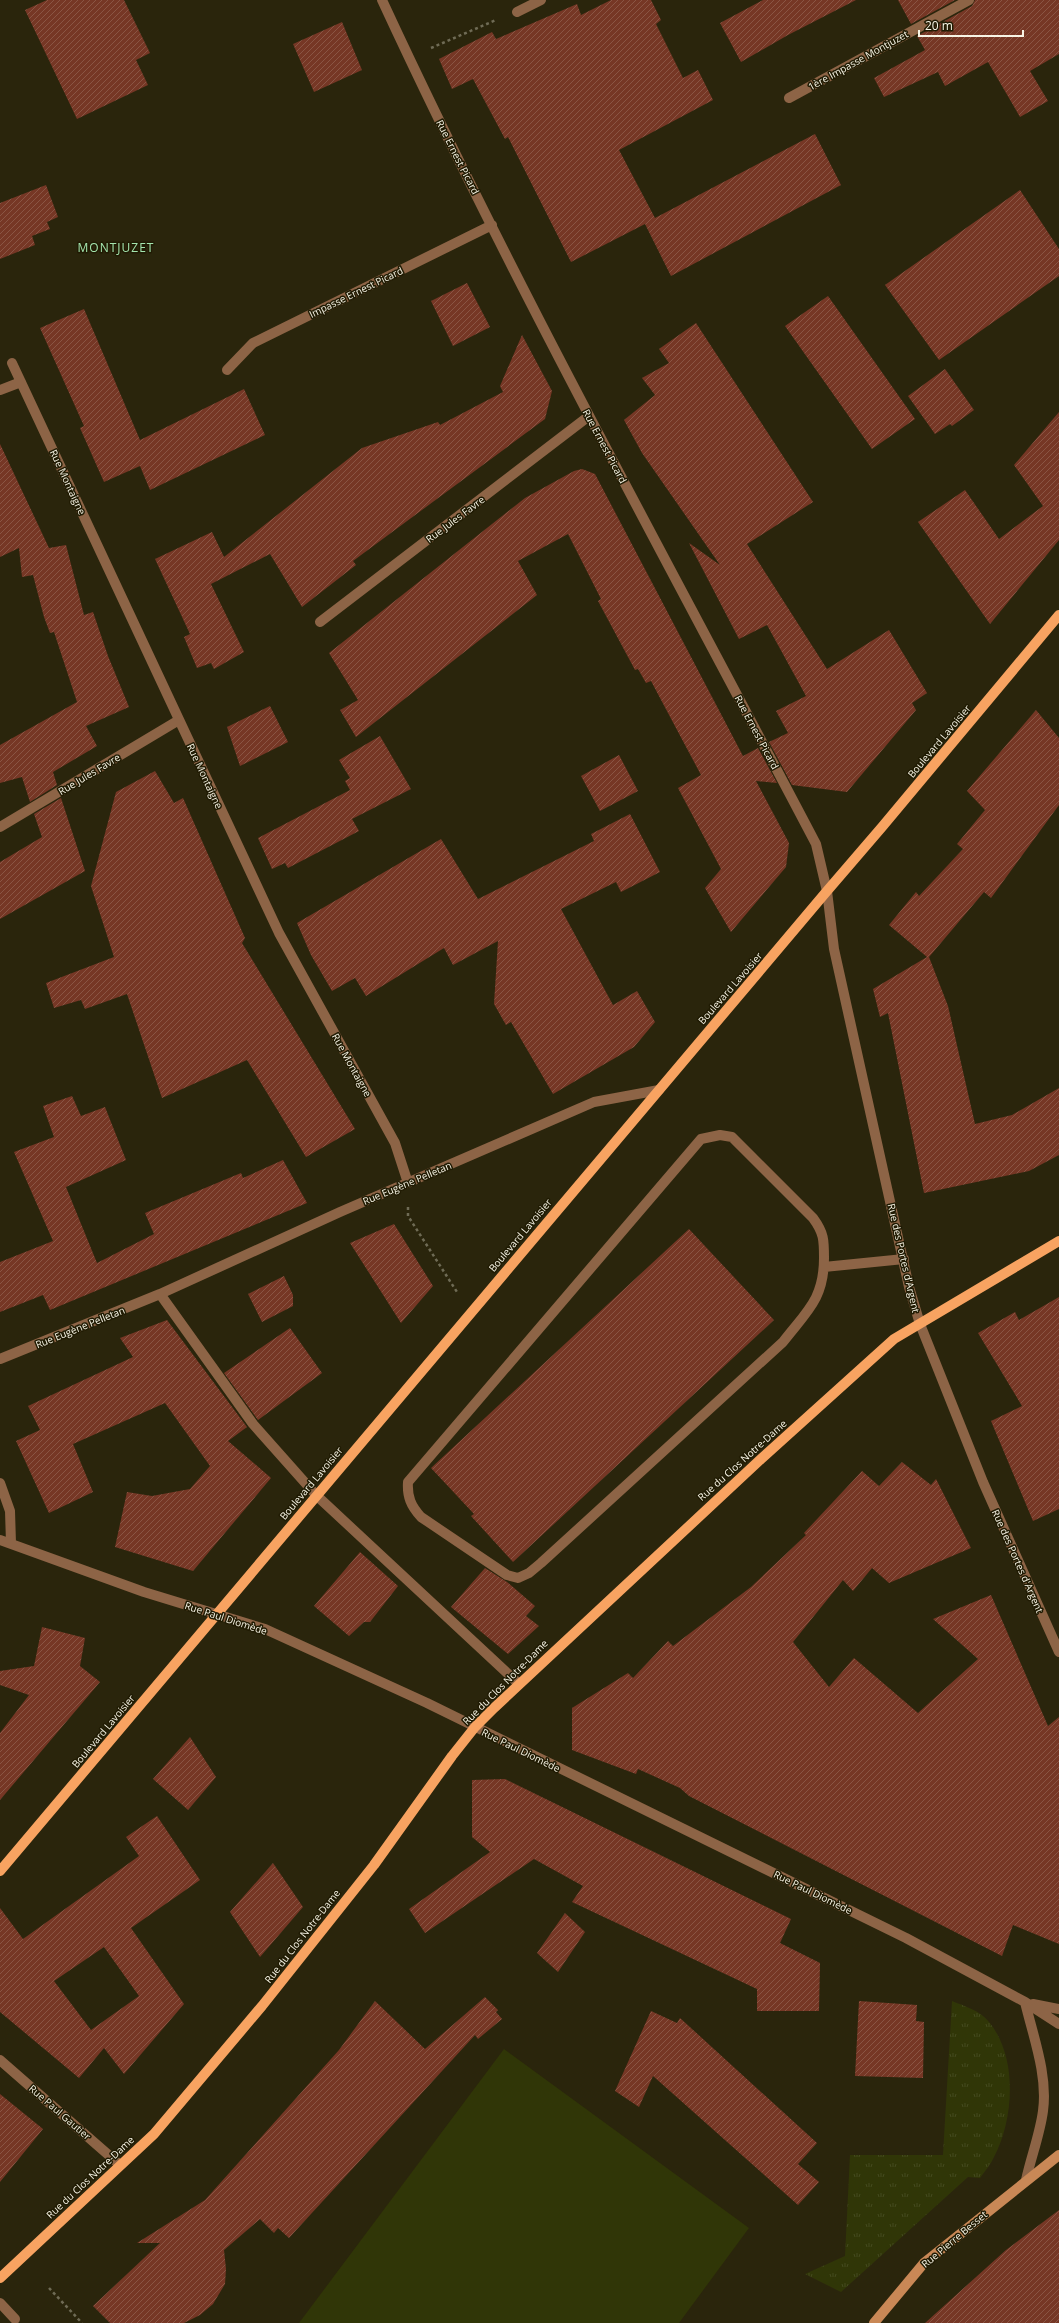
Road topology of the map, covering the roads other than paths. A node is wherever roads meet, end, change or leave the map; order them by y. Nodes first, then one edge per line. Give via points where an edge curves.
1 (382, 0) edge
2 (541, 0) edge
3 (968, 0) edge
4 (517, 12) road end
5 (789, 98) dead end
6 (492, 225) junction
7 (12, 364) dead end
8 (227, 370) dead end
9 (21, 382) junction
10 (0, 390) edge
11 (589, 416) junction
12 (1059, 615) edge
13 (320, 622) dead end
14 (179, 720) junction
15 (0, 827) edge
16 (827, 891) junction
17 (658, 1090) junction
18 (408, 1183) junction
19 (1059, 1241) edge
20 (904, 1259) junction
21 (824, 1268) junction
22 (160, 1294) junction
23 (920, 1324) junction
24 (0, 1359) edge
25 (0, 1483) edge
26 (316, 1495) junction
27 (0, 1540) edge
28 (11, 1543) junction
29 (217, 1615) junction
30 (1059, 1652) edge
31 (519, 1684) junction
32 (475, 1727) junction
33 (0, 1871) edge
34 (1025, 2002) junction
35 (1059, 2009) edge
36 (1059, 2024) edge
37 (0, 2060) edge
38 (1059, 2155) edge
39 (120, 2165) junction
40 (1026, 2180) junction
41 (0, 2278) edge
42 (0, 2304) edge
43 (15, 2319) dead end
44 (874, 2323) edge

1 - 6 street, Rue Ernest Picard
2 - 4 street
3 - 5 street, 1ère Impasse Montjuzet
6 - 8 street, Impasse Ernest Picard via 253,343
6 - 11 street, Rue Ernest Picard
7 - 9 street, Rue Montaigne
9 - 10 street
9 - 14 street, Rue Montaigne
11 - 13 street, Rue Jules Favre
11 - 16 street, Rue Ernest Picard via 816,844
12 - 16 main road, Boulevard Lavoisier
14 - 15 street, Rue Jules Favre
14 - 18 street, Rue Montaigne via 279,933 395,1143
16 - 17 main road, Boulevard Lavoisier
16 - 20 street, Rue des Portes d'Argent via 834,949
17 - 18 street, Rue Eugène Pelletan via 594,1102
17 - 26 main road, Boulevard Lavoisier
18 - 22 street, Rue Eugène Pelletan
19 - 23 main road, Rue du Clos Notre-Dame
20 - 21 street
20 - 23 street, Rue des Portes d'Argent
21 - 21 street via 822,1231 813,1218 732,1137 720,1135 701,1139 408,1482 407,1492 412,1506 421,1517 507,1575 518,1578 529,1573 783,1342 816,1300 823,1284
22 - 24 street, Rue Eugène Pelletan
22 - 26 street via 253,1424
23 - 30 street, Rue des Portes d'Argent via 983,1482
23 - 31 main road, Rue du Clos Notre-Dame via 894,1339 772,1448
25 - 28 street via 10,1511
26 - 29 main road, Boulevard Lavoisier
26 - 31 street
27 - 28 street, Rue Paul Diomède
28 - 29 street, Rue Paul Diomède via 144,1592
29 - 32 street, Rue Paul Diomède via 265,1629
29 - 33 main road, Boulevard Lavoisier
31 - 32 main road, Rue du Clos Notre-Dame
32 - 34 street, Rue Paul Diomède via 906,1938
32 - 39 main road, Rue du Clos Notre-Dame via 374,1865 262,2006 154,2134
34 - 35 street, Rue Paul Diomède
34 - 36 street, Rue Paul Diomède
34 - 40 street via 1041,2066 1044,2090 1043,2111
37 - 39 street, Rue Paul Gautier
38 - 40 street, Rue Pierre Besset
39 - 41 main road, Rue du Clos Notre-Dame
40 - 44 street, Rue Pierre Besset via 924,2263
42 - 43 street

